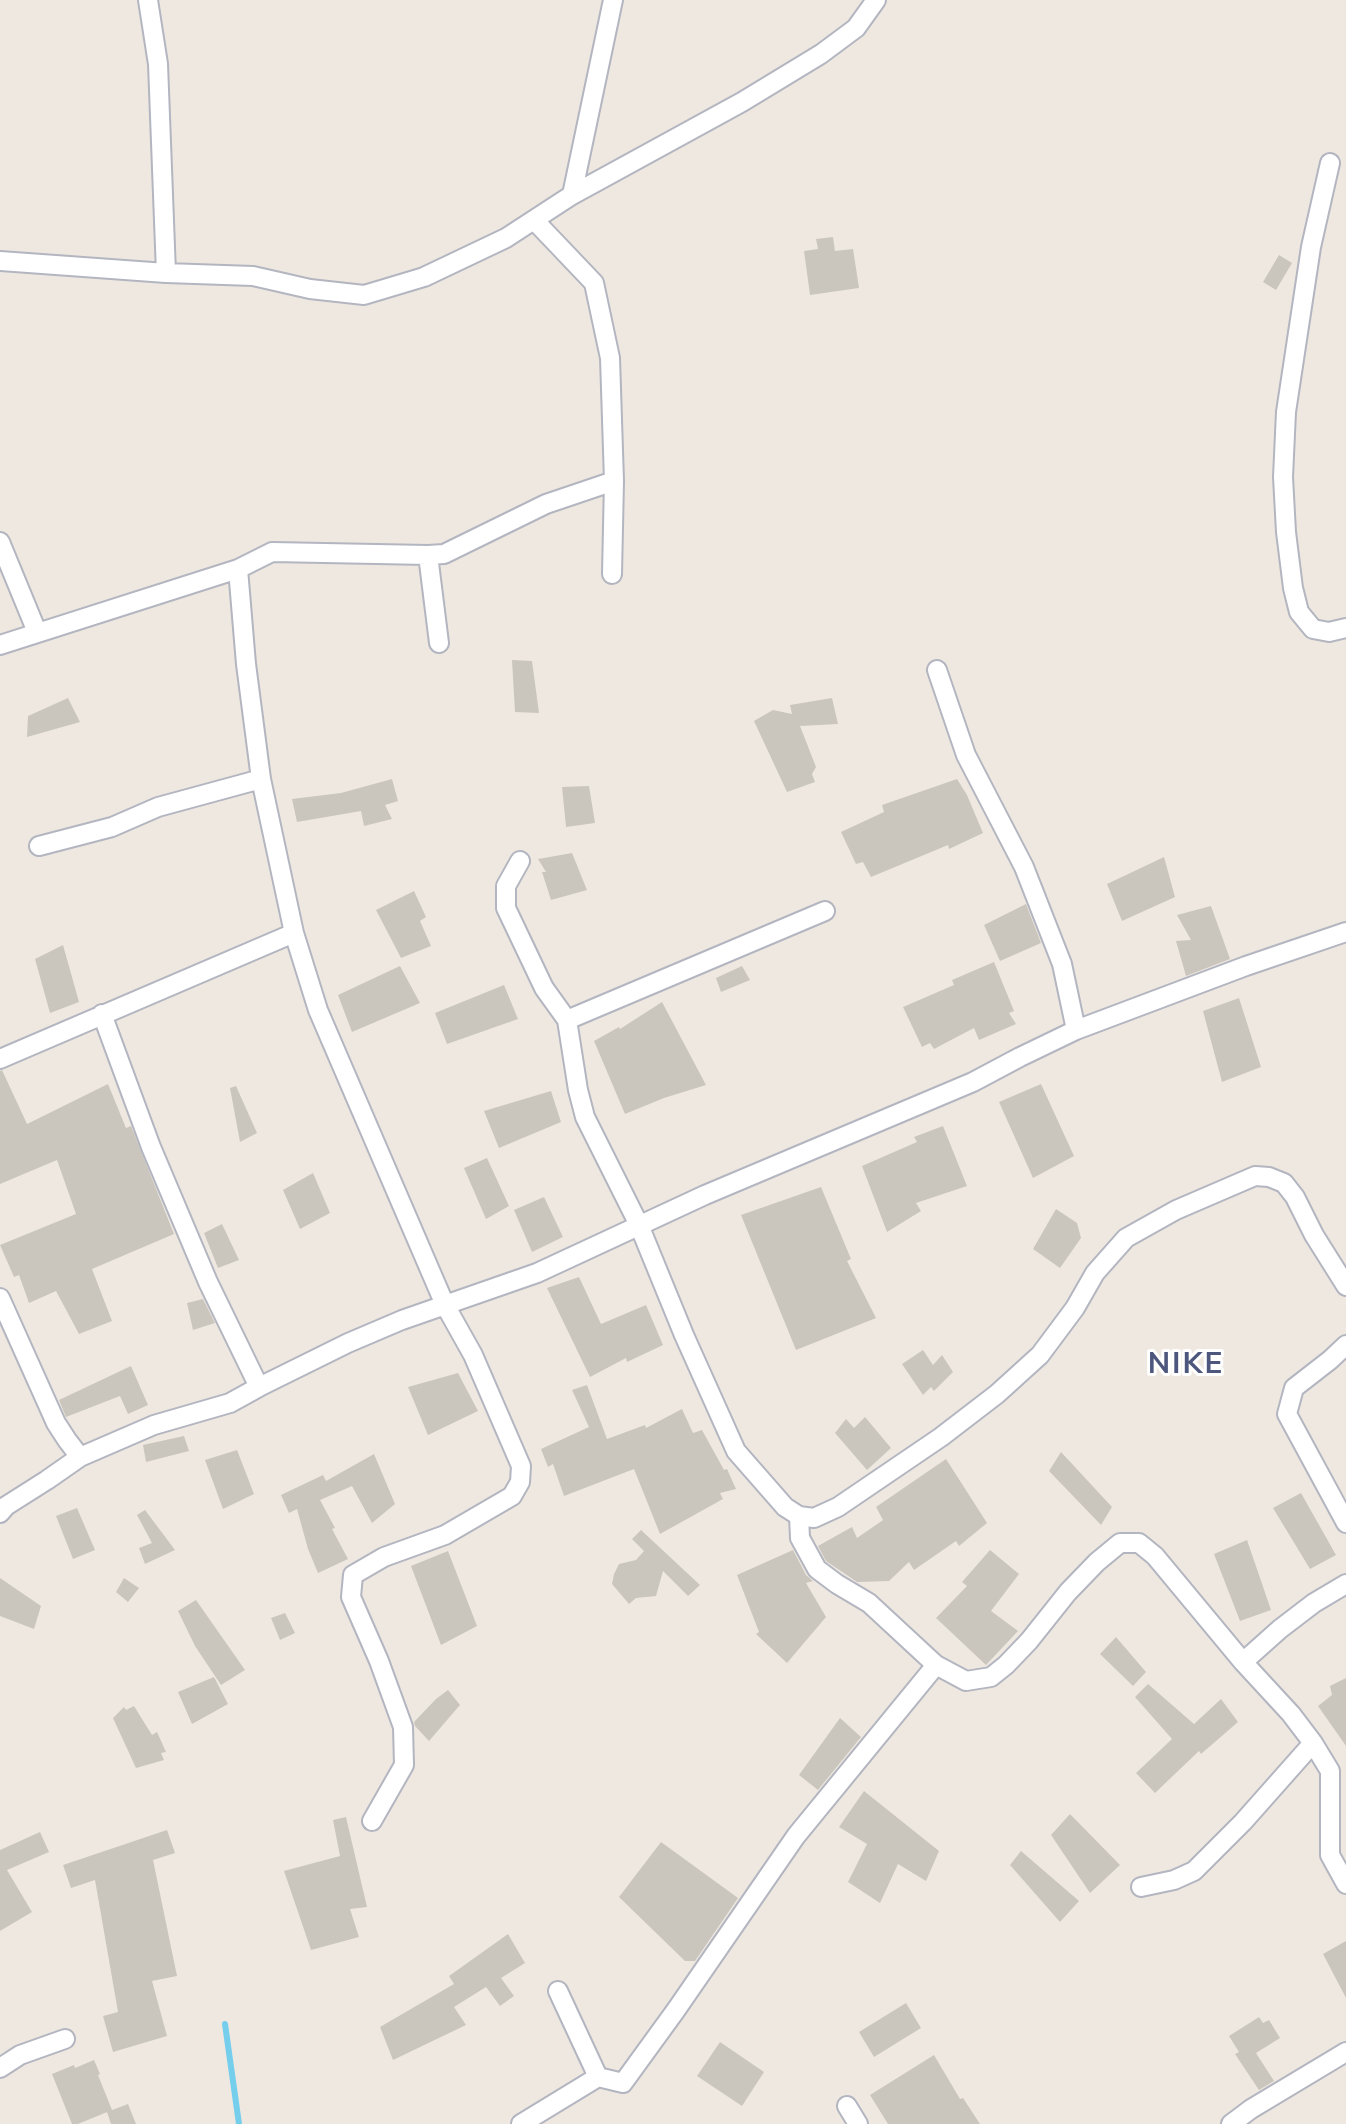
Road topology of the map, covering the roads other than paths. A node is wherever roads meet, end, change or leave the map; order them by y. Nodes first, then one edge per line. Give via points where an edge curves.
1 (148, 0) edge
2 (613, 0) edge
3 (876, 0) edge
4 (1330, 163) dead end
5 (572, 195) junction
6 (534, 220) junction
7 (0, 261) edge
8 (166, 273) junction
9 (614, 481) junction
10 (0, 542) edge
11 (428, 555) junction
12 (238, 569) junction
13 (612, 574) dead end
14 (1346, 628) edge
15 (37, 632) junction
16 (439, 643) dead end
17 (0, 645) edge
18 (937, 670) dead end
19 (261, 779) junction
20 (39, 846) dead end
21 (520, 861) dead end
22 (825, 911) dead end
23 (1346, 932) edge
24 (294, 933) junction
25 (102, 1014) junction
26 (567, 1020) junction
27 (1076, 1030) junction
28 (0, 1059) edge
29 (639, 1225) junction
30 (1346, 1286) edge
31 (0, 1298) edge
32 (445, 1305) junction
33 (1346, 1345) edge
34 (259, 1387) junction
35 (80, 1457) junction
36 (0, 1513) edge
37 (799, 1516) junction
38 (1346, 1523) edge
39 (1346, 1584) edge
40 (1243, 1662) junction
41 (936, 1665) junction
42 (1313, 1743) junction
43 (372, 1821) dead end
44 (1346, 1884) edge
45 (1141, 1887) dead end
46 (558, 1991) dead end
47 (65, 2039) dead end
48 (1346, 2052) edge
49 (0, 2068) edge
50 (598, 2077) junction
51 (847, 2106) dead end
52 (521, 2124) edge
53 (858, 2124) edge
54 (1231, 2124) edge

1 - 8 street via 158,64
2 - 5 street
3 - 5 street via 856,28 821,54
4 - 14 street via 1311,247 1286,412 1283,477 1287,546 1299,612 1313,629
5 - 6 street
6 - 8 street via 424,277 364,295 253,276
6 - 9 street via 594,283 610,358
7 - 8 street
9 - 11 street via 546,504 444,554
9 - 13 street
10 - 15 street
11 - 12 street via 272,552
11 - 16 street
12 - 15 street
12 - 19 street
15 - 17 street
18 - 27 street via 966,755 1024,867 1062,964
19 - 20 street
19 - 24 street
21 - 26 street via 506,886 506,908 544,988
22 - 26 street
23 - 27 street
24 - 25 street
24 - 32 street via 318,1010
25 - 28 street
25 - 34 street via 156,1161
26 - 29 street via 585,1117
27 - 29 street via 973,1082
29 - 32 street via 537,1273
29 - 37 street via 736,1451
30 - 37 street via 1284,1183 1255,1176 1126,1238 1095,1273 1040,1355 997,1394 838,1507 814,1518
31 - 35 street via 56,1423
32 - 34 street via 348,1343
32 - 43 street via 521,1466 520,1482 512,1496 445,1535 384,1557 353,1575 351,1597 403,1727 404,1765
33 - 38 street via 1294,1388 1287,1414
34 - 35 street via 230,1403 154,1425
35 - 36 street
37 - 41 street via 800,1538 817,1569 869,1603
39 - 40 street via 1291,1620
40 - 41 street via 1155,1556 1139,1543 1120,1543 991,1677 966,1681
40 - 42 street
41 - 50 street via 796,1836 623,2083
42 - 44 street via 1330,1771 1330,1855
42 - 45 street via 1194,1871
46 - 50 street
47 - 49 street
48 - 54 street
50 - 52 street
51 - 53 street

